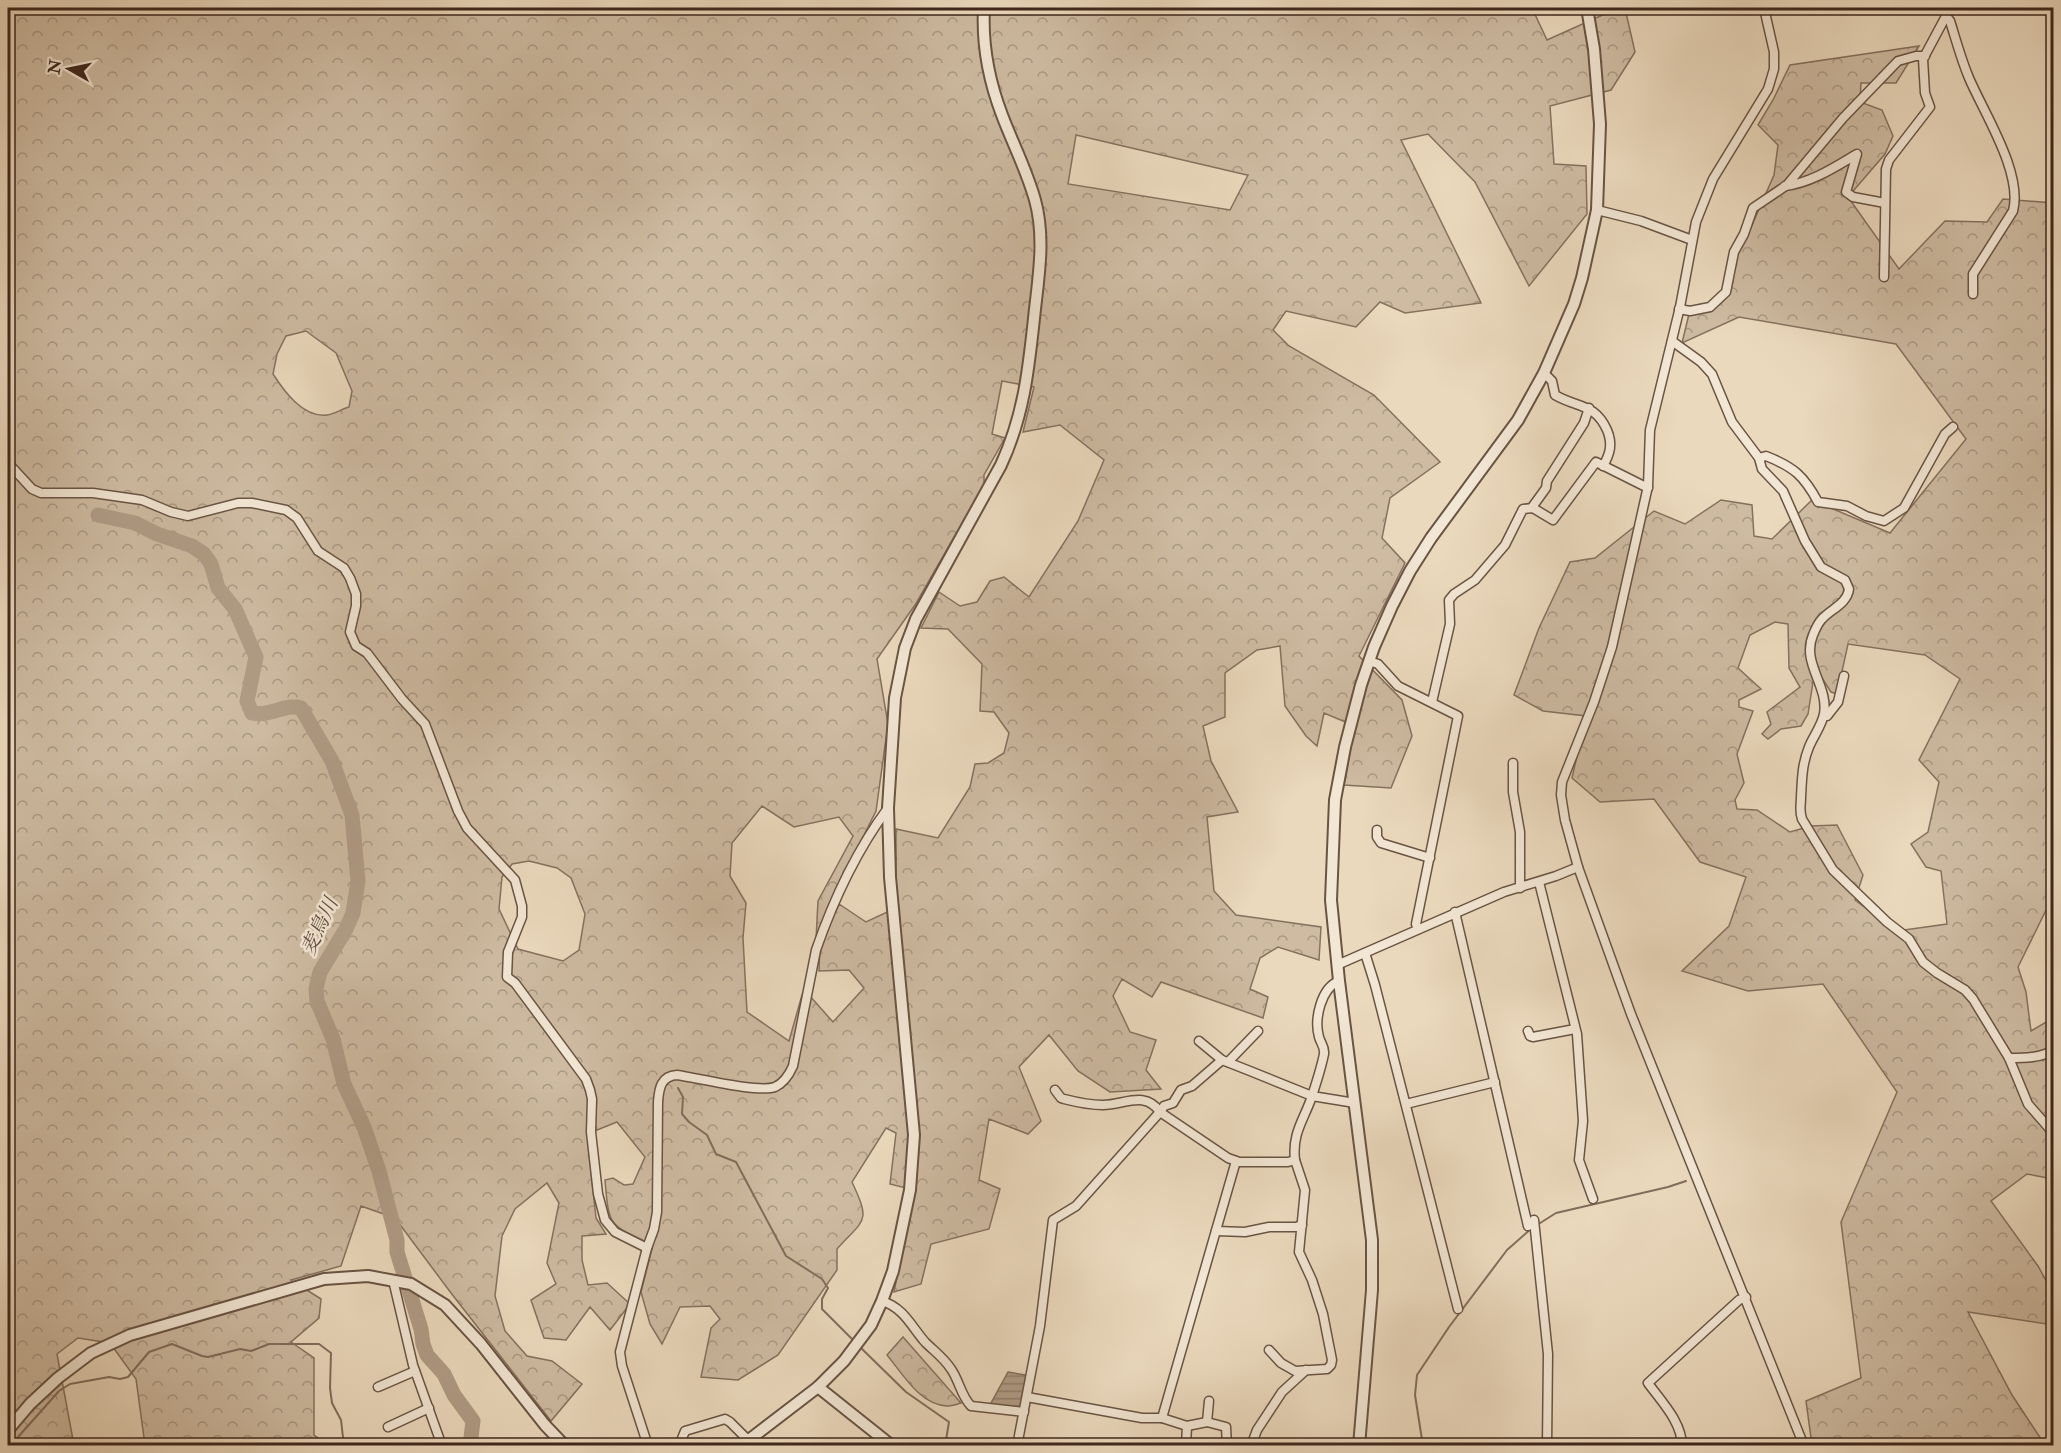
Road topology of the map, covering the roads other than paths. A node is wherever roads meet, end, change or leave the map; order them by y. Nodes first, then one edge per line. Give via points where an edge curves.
1 (984, 8) edge
2 (1587, 8) edge
3 (1764, 8) edge
4 (1947, 12) edge
5 (1925, 56) junction
6 (1785, 186) junction
7 (1885, 203) junction
8 (1597, 210) junction
9 (1692, 240) junction
10 (1884, 277) dead end
11 (1973, 294) dead end
12 (1679, 309) junction
13 (1672, 341) junction
14 (1544, 373) junction
15 (1589, 408) junction
16 (1953, 427) dead end
17 (1759, 458) junction
18 (8, 463) edge
19 (1603, 466) junction
20 (1648, 488) junction
21 (1533, 508) junction
22 (1369, 661) junction
23 (1844, 676) dead end
24 (1432, 702) junction
25 (1824, 716) junction
26 (1513, 763) dead end
27 (888, 808) junction
28 (1377, 830) dead end
29 (1430, 858) junction
30 (1578, 867) junction
31 (1539, 882) junction
32 (1520, 888) junction
33 (1455, 912) junction
34 (1418, 929) junction
35 (1365, 953) junction
36 (1337, 965) junction
37 (1339, 981) junction
38 (1575, 1029) junction
39 (1258, 1031) dead end
40 (1528, 1031) dead end
41 (1199, 1041) dead end
42 (2054, 1050) edge
43 (2009, 1058) junction
44 (1225, 1061) junction
45 (1494, 1082) junction
46 (1055, 1090) dead end
47 (1312, 1096) junction
48 (1355, 1103) junction
49 (1406, 1104) junction
50 (1160, 1112) junction
51 (2054, 1137) edge
52 (1295, 1160) junction
53 (1236, 1161) junction
54 (1593, 1199) dead end
55 (1302, 1225) junction
56 (1216, 1231) junction
57 (647, 1248) junction
58 (393, 1280) junction
59 (1746, 1297) junction
60 (882, 1301) junction
61 (1458, 1309) dead end
62 (1269, 1350) dead end
63 (1306, 1370) junction
64 (415, 1371) junction
65 (378, 1387) dead end
66 (818, 1387) junction
67 (1026, 1396) junction
68 (1209, 1401) dead end
69 (429, 1408) junction
70 (1024, 1412) junction
71 (1162, 1418) junction
72 (1207, 1422) junction
73 (1187, 1426) junction
74 (388, 1427) dead end
75 (8, 1430) edge
76 (745, 1443) edge
77 (442, 1445) edge
78 (452, 1446) edge
79 (565, 1446) edge
80 (648, 1446) edge
81 (679, 1446) edge
82 (892, 1446) edge
83 (1017, 1446) edge
84 (1186, 1446) edge
85 (1227, 1446) edge
86 (1251, 1446) edge
87 (1359, 1446) edge
88 (1547, 1446) edge
89 (1682, 1446) edge
90 (1804, 1446) edge

1 - 27 street via 984,37 993,88 1026,172 1040,227 1039,276 1027,384 1019,419 1001,465 926,598 905,648 895,698
2 - 8 street via 1600,124
3 - 9 street via 1774,52 1768,89 1713,179
4 - 5 street
4 - 11 street via 1968,76 2010,169 2016,200 1973,274
5 - 6 street via 1898,61
5 - 7 street via 1925,93 1930,107 1888,160
6 - 7 street via 1829,171 1857,154 1846,192
6 - 12 street via 1753,208 1734,252 1726,292 1710,308
7 - 10 street
8 - 9 street
8 - 14 street via 1574,304
9 - 12 street
12 - 13 street
13 - 17 street via 1712,374 1732,422
13 - 20 street via 1650,430
14 - 15 street via 1552,381 1555,395
14 - 22 street via 1518,420 1474,476 1410,571
15 - 19 street via 1602,419 1610,437 1610,452
15 - 21 street
16 - 17 street via 1945,434 1904,508 1884,521 1847,506 1818,502 1808,483 1793,469 1766,456
17 - 25 street via 1762,469 1783,491 1821,567 1845,580 1849,590 1844,601 1821,620 1812,636 1811,664 1825,698
18 - 57 street via 32,489 42,493 93,493 142,500 188,516 238,503 286,510 297,518 318,551 344,568 356,594 350,632 356,646 367,653 425,724 467,828 515,880 522,916 508,952 507,977 586,1079 592,1099 591,1132 604,1220 615,1232
19 - 20 street
19 - 21 street via 1596,462 1553,520
20 - 30 street via 1612,647 1562,782 1565,820
21 - 24 street via 1523,509 1505,545 1476,580 1449,600 1450,624
22 - 24 street via 1378,664 1398,686
22 - 36 street via 1344,747 1335,800 1331,900
23 - 25 street via 1838,702
24 - 29 street via 1458,716
25 - 43 street via 1808,749 1802,775 1799,811 1810,834 1833,870 1909,939 1923,962 1973,999
26 - 32 street via 1520,832
27 - 57 street via 859,855 822,932 793,1066 786,1079 778,1086 762,1088 677,1075 667,1077 660,1085 657,1212
27 - 60 street via 895,947 914,1135 910,1190
28 - 29 street via 1381,843
29 - 34 street
30 - 31 street
30 - 59 street via 1632,1014
31 - 32 street
31 - 38 street
32 - 33 street
33 - 34 street
33 - 45 street
34 - 35 street
35 - 36 street
35 - 49 street
36 - 37 street
37 - 47 street via 1332,984 1318,1013 1324,1052
37 - 48 street
38 - 40 street via 1533,1037
38 - 54 street via 1583,1121 1579,1160
39 - 44 street
41 - 44 street
42 - 43 street
43 - 51 street via 2028,1104
44 - 47 street
44 - 50 street via 1181,1090 1173,1103
45 - 49 street
45 - 88 street via 1531,1223 1548,1354
46 - 50 street via 1064,1100 1091,1104 1148,1100
47 - 48 street
47 - 52 street via 1297,1129
48 - 87 street via 1373,1266
49 - 61 street
50 - 53 street
50 - 67 street via 1076,1206 1053,1220 1040,1326
52 - 53 street
52 - 55 street via 1304,1184
53 - 56 street
55 - 56 street via 1245,1232
55 - 63 street via 1299,1252 1319,1303 1332,1360 1327,1369
56 - 71 street
57 - 80 street via 620,1352
58 - 64 street
58 - 75 street via 368,1276 324,1279 130,1335 91,1353 58,1378
58 - 79 street via 411,1284 452,1311
59 - 89 street via 1648,1383 1678,1425
59 - 90 street
60 - 66 street via 855,1349
60 - 70 street via 898,1308 926,1343 944,1358 970,1406
62 - 63 street via 1295,1371
63 - 86 street via 1281,1392
64 - 65 street
64 - 69 street
66 - 76 street
66 - 82 street
67 - 70 street
67 - 71 street via 1142,1418
68 - 72 street
69 - 74 street
69 - 77 street
70 - 83 street
71 - 73 street
72 - 73 street
72 - 85 street via 1226,1427
73 - 84 street
76 - 81 street via 725,1419 685,1431
77 - 78 street

